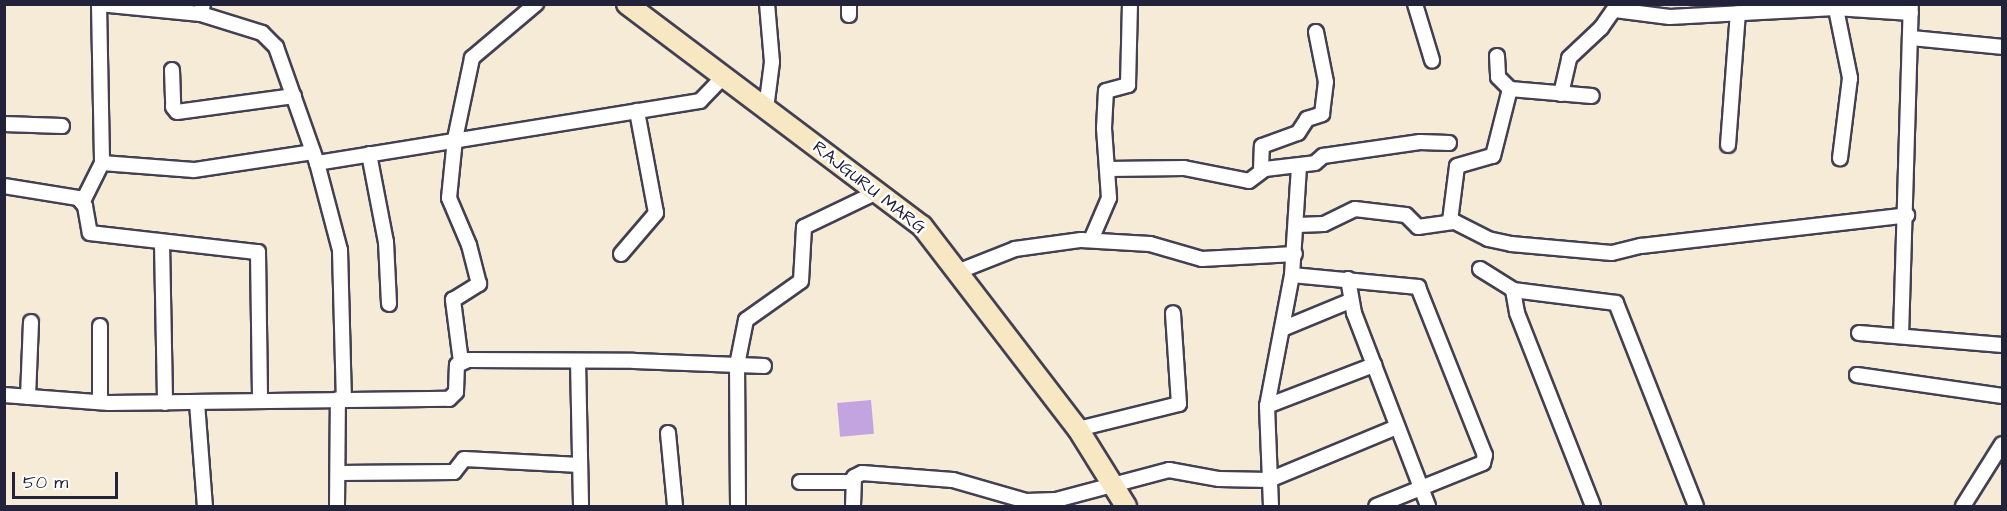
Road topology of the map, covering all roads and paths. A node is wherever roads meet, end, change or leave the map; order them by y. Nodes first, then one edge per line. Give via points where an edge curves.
1 (99, 4) edge
2 (536, 4) edge
3 (627, 4) edge
4 (767, 4) edge
5 (1130, 4) edge
6 (1415, 4) edge
7 (1835, 6) edge
8 (1616, 7) edge
9 (202, 9) edge
10 (1911, 9) edge
11 (1738, 13) junction
12 (1316, 32) dead end
13 (1911, 38) junction
14 (2002, 47) edge
15 (1497, 56) dead end
16 (1432, 60) dead end
17 (172, 70) dead end
18 (723, 77) junction
19 (1510, 89) junction
20 (1561, 94) junction
21 (294, 96) junction
22 (1592, 96) dead end
23 (766, 109) junction
24 (637, 111) junction
25 (4, 124) edge
26 (62, 126) dead end
27 (455, 139) junction
28 (1449, 143) dead end
29 (1728, 145) dead end
30 (369, 154) junction
31 (315, 158) junction
32 (1840, 158) dead end
33 (102, 163) junction
34 (1299, 166) junction
35 (1108, 169) junction
36 (1261, 170) junction
37 (4, 186) edge
38 (876, 192) junction
39 (83, 201) junction
40 (1907, 215) junction
41 (1450, 221) junction
42 (1298, 225) junction
43 (1091, 240) junction
44 (162, 243) junction
45 (621, 254) dead end
46 (1295, 254) junction
47 (1480, 269) dead end
48 (957, 272) junction
49 (1292, 275) junction
50 (1348, 279) junction
51 (1513, 290) junction
52 (1350, 301) junction
53 (389, 304) dead end
54 (1173, 313) dead end
55 (31, 322) dead end
56 (100, 326) dead end
57 (1282, 329) junction
58 (1859, 333) dead end
59 (1900, 336) junction
60 (2002, 345) edge
61 (578, 361) junction
62 (461, 362) junction
63 (737, 365) junction
64 (1374, 365) junction
65 (765, 366) dead end
66 (1857, 375) dead end
67 (4, 395) edge
68 (2002, 396) edge
69 (28, 397) junction
70 (341, 399) junction
71 (260, 401) junction
72 (100, 402) junction
73 (165, 403) junction
74 (197, 403) junction
75 (1267, 406) junction
76 (1397, 428) junction
77 (1078, 429) junction
78 (668, 433) dead end
79 (2002, 444) edge
80 (580, 465) junction
81 (338, 473) junction
82 (1269, 480) junction
83 (800, 482) dead end
84 (853, 482) junction
85 (1111, 484) junction
86 (1420, 487) junction
87 (1592, 506) edge
88 (204, 507) edge
89 (338, 507) edge
90 (581, 507) edge
91 (675, 507) edge
92 (738, 507) edge
93 (854, 507) edge
94 (1126, 507) edge
95 (1272, 507) edge
96 (1376, 507) edge
97 (1428, 507) edge
98 (1696, 507) edge
99 (1963, 507) edge

1 - 9 street
1 - 33 street
2 - 27 street via 472,58
3 - 18 street, RAJGURU MARG
4 - 23 street via 772,62
5 - 35 street via 1128,85 1106,91
6 - 16 street
7 - 10 street
7 - 11 street
7 - 32 street via 1850,78
8 - 11 street via 1670,16
8 - 20 street via 1569,58
9 - 21 street via 262,33 276,47
10 - 13 street
11 - 29 street
12 - 36 street via 1326,82 1322,114 1307,119 1298,133 1262,146
13 - 14 street
13 - 40 street
15 - 19 street via 1498,77
17 - 21 street via 177,112
18 - 23 street, RAJGURU MARG
18 - 24 street via 700,101
19 - 20 street
19 - 41 street via 1493,156 1456,166
20 - 22 street
21 - 31 street
23 - 38 street, RAJGURU MARG
24 - 27 street
24 - 45 street via 656,213
25 - 26 street
27 - 30 street
27 - 62 street via 449,198 479,278 475,289 453,300
28 - 34 street via 1420,141 1383,146 1323,156 1315,163
30 - 31 street
30 - 53 street via 386,242
31 - 33 street via 194,170
31 - 70 street via 340,250
33 - 39 street
34 - 36 street
34 - 42 street
35 - 36 street via 1184,168 1241,181 1254,179
35 - 43 street via 1109,198
37 - 39 street
38 - 48 street, RAJGURU MARG via 922,226
38 - 63 street via 804,227 801,281 746,320
39 - 44 street via 90,233
40 - 41 street via 1641,246 1612,253 1499,242
40 - 59 street
41 - 42 street via 1418,226 1406,215 1355,209 1324,224
42 - 46 street
43 - 46 street via 1150,244 1202,259
43 - 48 street via 1015,249
44 - 71 street via 258,252
44 - 73 street
46 - 49 street
47 - 51 street
48 - 77 street, RAJGURU MARG
49 - 50 street
49 - 57 street
50 - 52 street
50 - 86 street via 1418,287 1485,455 1483,463
51 - 87 street via 1517,313
51 - 98 street via 1616,303
52 - 57 street
52 - 64 street
54 - 77 street via 1179,404
55 - 69 street
56 - 72 street
57 - 75 street
58 - 59 street
59 - 60 street
61 - 62 street
61 - 63 street
61 - 80 street
62 - 70 street via 456,393 449,399
63 - 65 street
63 - 92 street
64 - 75 street
64 - 76 street
66 - 68 street
67 - 69 street
69 - 72 street
70 - 71 street
70 - 81 street
71 - 74 street
72 - 73 street
73 - 74 street
74 - 88 street
75 - 82 street
76 - 82 street
76 - 86 street
77 - 85 street, RAJGURU MARG
78 - 91 street
79 - 99 street
80 - 81 street via 464,459 454,472
80 - 90 street
81 - 89 street
82 - 85 street via 1219,479 1169,470
82 - 95 street
83 - 84 street
84 - 85 street via 862,473 942,479 1035,501
84 - 93 street
85 - 94 street, RAJGURU MARG
86 - 96 street
86 - 97 street

